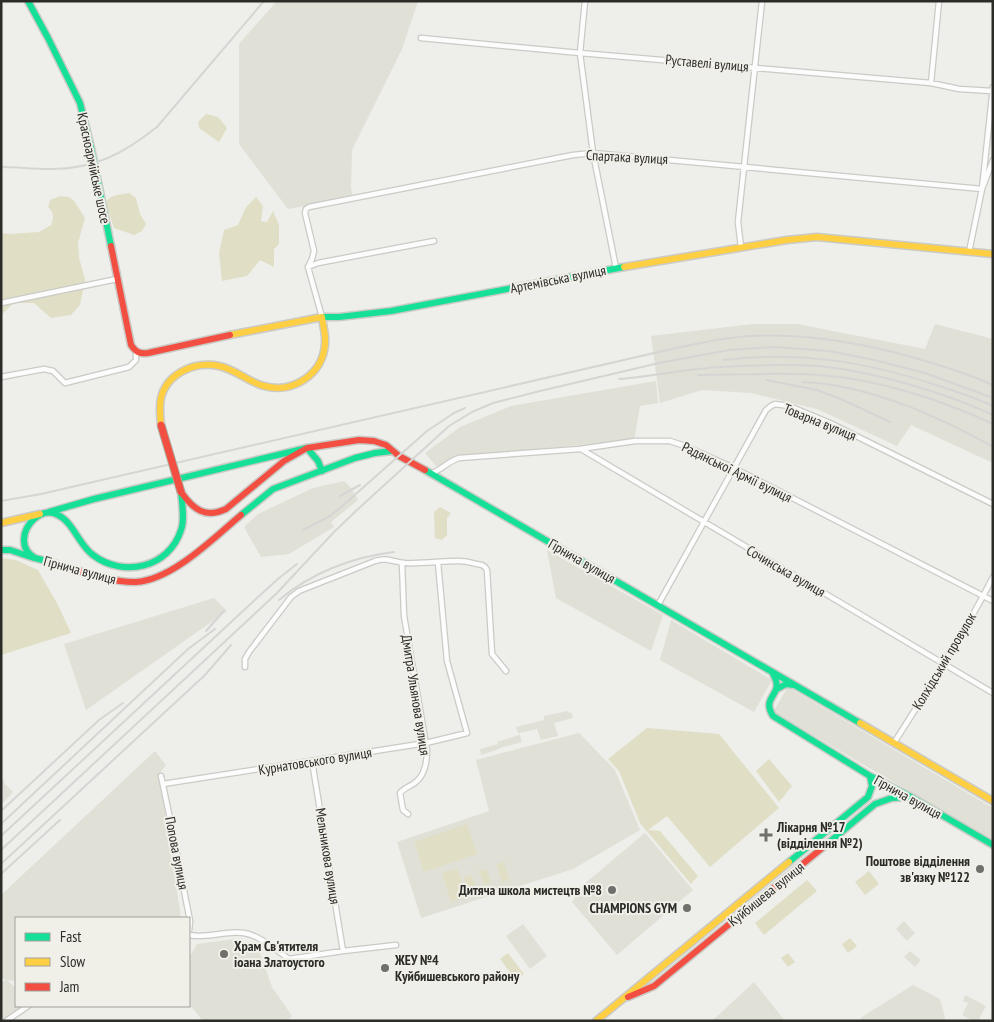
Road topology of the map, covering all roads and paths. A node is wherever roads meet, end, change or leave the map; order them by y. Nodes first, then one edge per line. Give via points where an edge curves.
1 (28, 1) edge
2 (585, 1) edge
3 (762, 1) edge
4 (939, 1) edge
5 (421, 38) dead end
6 (580, 53) junction
7 (755, 67) junction
8 (930, 83) junction
9 (993, 87) edge
10 (992, 92) edge
11 (593, 152) junction
12 (993, 160) edge
13 (744, 167) junction
14 (982, 189) junction
15 (434, 241) dead end
16 (741, 247) junction
17 (969, 252) junction
18 (993, 254) edge
19 (308, 267) junction
20 (616, 268) junction
21 (117, 279) junction
22 (1, 304) edge
23 (322, 317) junction
24 (136, 352) junction
25 (1, 377) edge
26 (307, 448) junction
27 (580, 449) junction
28 (392, 451) junction
29 (734, 468) junction
30 (322, 471) junction
31 (432, 473) junction
32 (181, 492) junction
33 (993, 504) edge
34 (45, 513) junction
35 (704, 522) junction
36 (1, 523) edge
37 (1, 550) edge
38 (36, 558) junction
39 (402, 563) junction
40 (438, 563) junction
41 (993, 577) edge
42 (983, 596) junction
43 (993, 601) edge
44 (658, 606) junction
45 (944, 663) junction
46 (245, 667) dead end
47 (506, 671) dead end
48 (771, 671) junction
49 (794, 685) junction
50 (777, 689) junction
51 (993, 693) edge
52 (426, 743) junction
53 (894, 743) junction
54 (312, 761) junction
55 (161, 776) dead end
56 (870, 776) junction
57 (162, 784) junction
58 (868, 797) junction
59 (911, 797) junction
60 (993, 801) edge
61 (876, 804) junction
62 (408, 814) dead end
63 (993, 845) edge
64 (189, 917) edge
65 (190, 933) edge
66 (396, 945) dead end
67 (343, 951) junction
68 (648, 978) junction
69 (654, 986) junction
70 (622, 1000) junction
71 (27, 1007) edge
72 (6, 1021) edge
73 (596, 1021) edge

1 - 21 main road, Красноармійське шосе via 80,103
2 - 6 street
3 - 7 street
4 - 8 street
5 - 6 street, Руставелі вулиця
6 - 7 street, Руставелі вулиця
6 - 11 street
7 - 8 street, Руставелі вулиця
7 - 13 street
8 - 10 street, Руставелі вулиця
9 - 10 street
10 - 14 street
11 - 13 street, Спартака вулиця
11 - 19 street, Спартака вулиця via 309,207 305,213 314,251
11 - 20 street
12 - 14 street
13 - 14 street, Спартака вулиця
13 - 16 street via 738,222
14 - 17 street
15 - 19 street
16 - 17 main road, Артемівська вулиця via 817,237
16 - 20 main road, Артемівська вулиця
17 - 18 main road, Артемівська вулиця
19 - 23 street, Спартака вулиця
20 - 23 main road, Артемівська вулиця via 391,311
21 - 22 street
21 - 24 main road, Красноармійське шосе via 131,344
23 - 24 main road, Артемівська вулиця via 148,353
23 - 32 main road, bridge via 325,344 322,356 312,374 296,385 281,388 262,386 219,366 208,365 185,369 168,383 159,406 160,425
24 - 25 street via 136,360 129,367 65,383 52,371 44,369
26 - 28 main road, Гірнича вулиця via 358,440 374,441
26 - 30 main road
26 - 32 main road via 284,462 226,509 214,513 200,511
26 - 34 main road, Гірнича вулиця
27 - 29 street, Радянської Армії вулиця via 634,441 670,441
27 - 31 street, Радянської Армії вулиця via 459,458
27 - 35 street, Сочинська вулиця
28 - 30 main road, Гірнича вулиця via 355,458
28 - 31 main road, Гірнича вулиця
29 - 33 street, Товарна вулиця via 766,410 775,404 783,404 830,423
29 - 35 street, Товарна вулиця
29 - 42 street, Радянської Армії вулиця
30 - 38 main road, Гірнича вулиця via 273,489 193,555 159,576 120,581
31 - 44 main road, Гірнича вулиця
32 - 34 main road via 182,528 174,544 161,558 138,568 126,569 92,555 64,518
34 - 36 main road, Гірнича вулиця
34 - 38 main road via 32,520 25,530 25,547
35 - 44 street, Товарна вулиця
35 - 45 street, Сочинська вулиця
37 - 38 main road, Гірнича вулиця
39 - 40 street
39 - 46 street via 380,560 299,591 249,652
39 - 52 street, Дмитра Ульянова вулиця via 404,616
40 - 47 street via 461,561 485,567 492,654
40 - 52 street, Курнатовського вулиця via 447,661 467,733
41 - 42 street, Колхідський провулок
42 - 43 street, Радянської Армії вулиця
42 - 45 street, Колхідський провулок
44 - 48 main road, Гірнича вулиця
45 - 51 street, Сочинська вулиця
45 - 53 street, Колхідський провулок
48 - 49 main road, Гірнича вулиця
48 - 50 main road via 778,680
49 - 50 main road via 786,684
49 - 53 main road, Гірнича вулиця
50 - 56 main road, Гірнича вулиця via 768,705 773,716
52 - 54 street, Курнатовського вулиця
52 - 62 street, Дмитра Ульянова вулиця via 427,760 423,772 418,781 400,793 403,810
53 - 60 main road, Гірнича вулиця
54 - 57 street, Курнатовського вулиця
54 - 67 street, Мельникова вулиця
55 - 57 street, Попова вулиця
56 - 58 main road via 872,786
56 - 59 main road, Гірнича вулиця
57 - 64 street, Попова вулиця
58 - 61 main road via 874,798
58 - 68 main road, Куйбишева вулиця
59 - 61 main road, Куйбишева вулиця via 891,797
59 - 63 main road, Гірнича вулиця
61 - 69 main road, Куйбишева вулиця
65 - 67 street via 196,936 246,933 289,959
66 - 67 street
68 - 69 main road via 647,985
68 - 70 main road, Куйбишева вулиця
69 - 70 main road, Куйбишева вулиця
70 - 73 main road, Куйбишева вулиця
71 - 72 street

